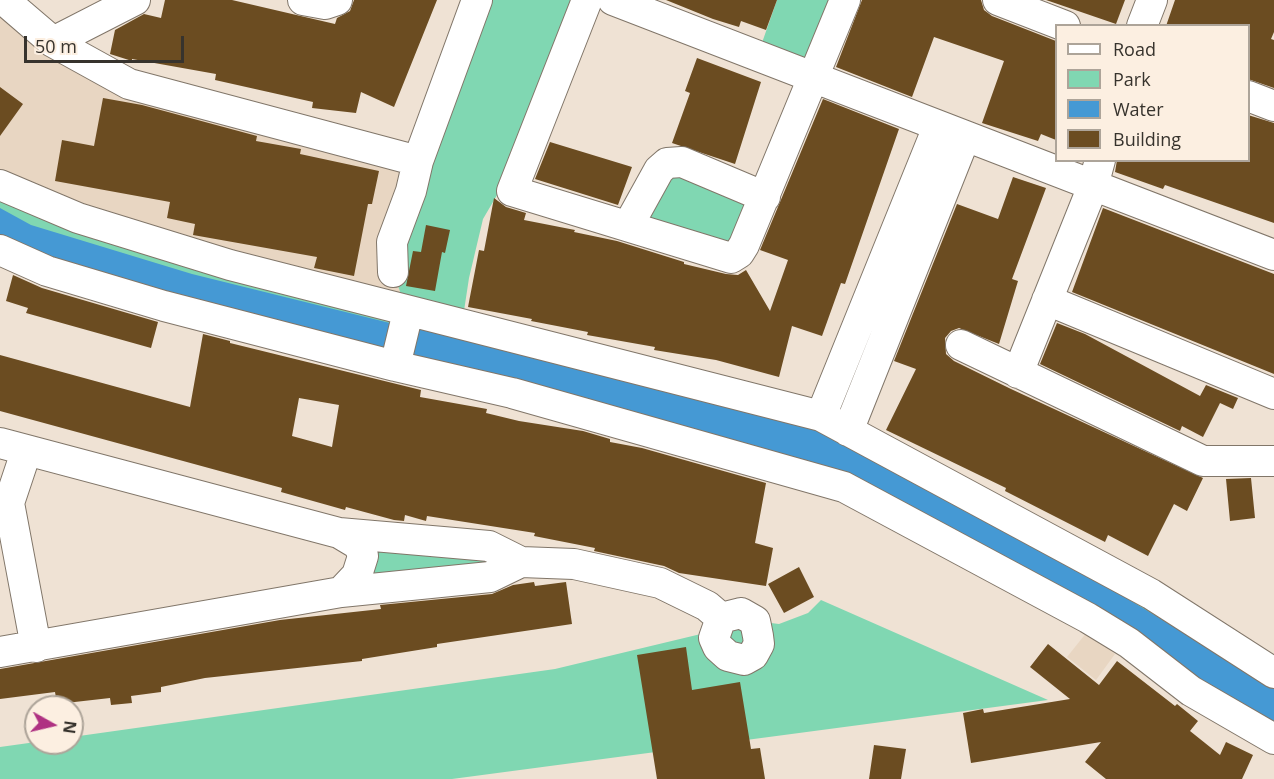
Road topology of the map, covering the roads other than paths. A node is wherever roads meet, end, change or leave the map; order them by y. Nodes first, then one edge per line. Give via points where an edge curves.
1 (4, 0) edge
2 (135, 0) edge
3 (303, 0) edge
4 (337, 0) edge
5 (477, 0) edge
6 (586, 0) edge
7 (613, 0) edge
8 (845, 0) edge
9 (998, 0) edge
10 (1152, 0) edge
11 (1060, 24) edge
12 (1143, 24) edge
13 (53, 42) junction
14 (813, 79) junction
15 (1250, 97) edge
16 (1274, 106) edge
17 (951, 132) junction
18 (418, 161) junction
19 (1055, 161) edge
20 (1057, 162) edge
21 (1096, 173) edge
22 (0, 185) edge
23 (765, 197) junction
24 (628, 226) junction
25 (2, 255) edge
26 (1274, 255) edge
27 (393, 272) dead end
28 (1047, 300) junction
29 (862, 315) junction
30 (406, 318) junction
31 (889, 327) junction
32 (961, 345) dead end
33 (397, 360) junction
34 (1018, 373) junction
35 (1274, 394) edge
36 (821, 416) junction
37 (848, 430) junction
38 (13, 448) edge
39 (1274, 461) edge
40 (4, 503) edge
41 (339, 533) junction
42 (521, 562) junction
43 (341, 592) junction
44 (721, 618) dead end
45 (36, 647) junction
46 (0, 652) edge
47 (1274, 672) edge
48 (1274, 739) edge

1 - 13 street
2 - 13 street
3 - 4 street via 325,4
5 - 18 street
6 - 24 street via 512,191
7 - 14 street
8 - 14 street
9 - 11 street
10 - 12 street
13 - 18 street via 129,84
14 - 17 street
14 - 23 street
15 - 16 street
17 - 19 street
17 - 29 street
17 - 31 street
18 - 27 street via 392,242
20 - 21 street
21 - 26 street
21 - 28 street
22 - 30 street via 78,218
23 - 24 street via 744,245 731,258
23 - 24 street via 682,162 667,163
25 - 33 street via 165,306
28 - 34 street
28 - 35 street
29 - 31 street
29 - 36 street
30 - 33 street
30 - 36 street via 568,350
31 - 37 street
32 - 34 street
33 - 48 street via 844,487 1088,618 1191,691
34 - 39 street via 1203,461
36 - 37 street
37 - 47 street via 1151,594
38 - 40 street
38 - 41 street
40 - 45 street
41 - 42 street via 489,546
41 - 43 street via 359,545 363,556 357,575
42 - 43 street via 490,578
42 - 44 street via 574,564 660,583 707,606
43 - 45 street
45 - 46 street

